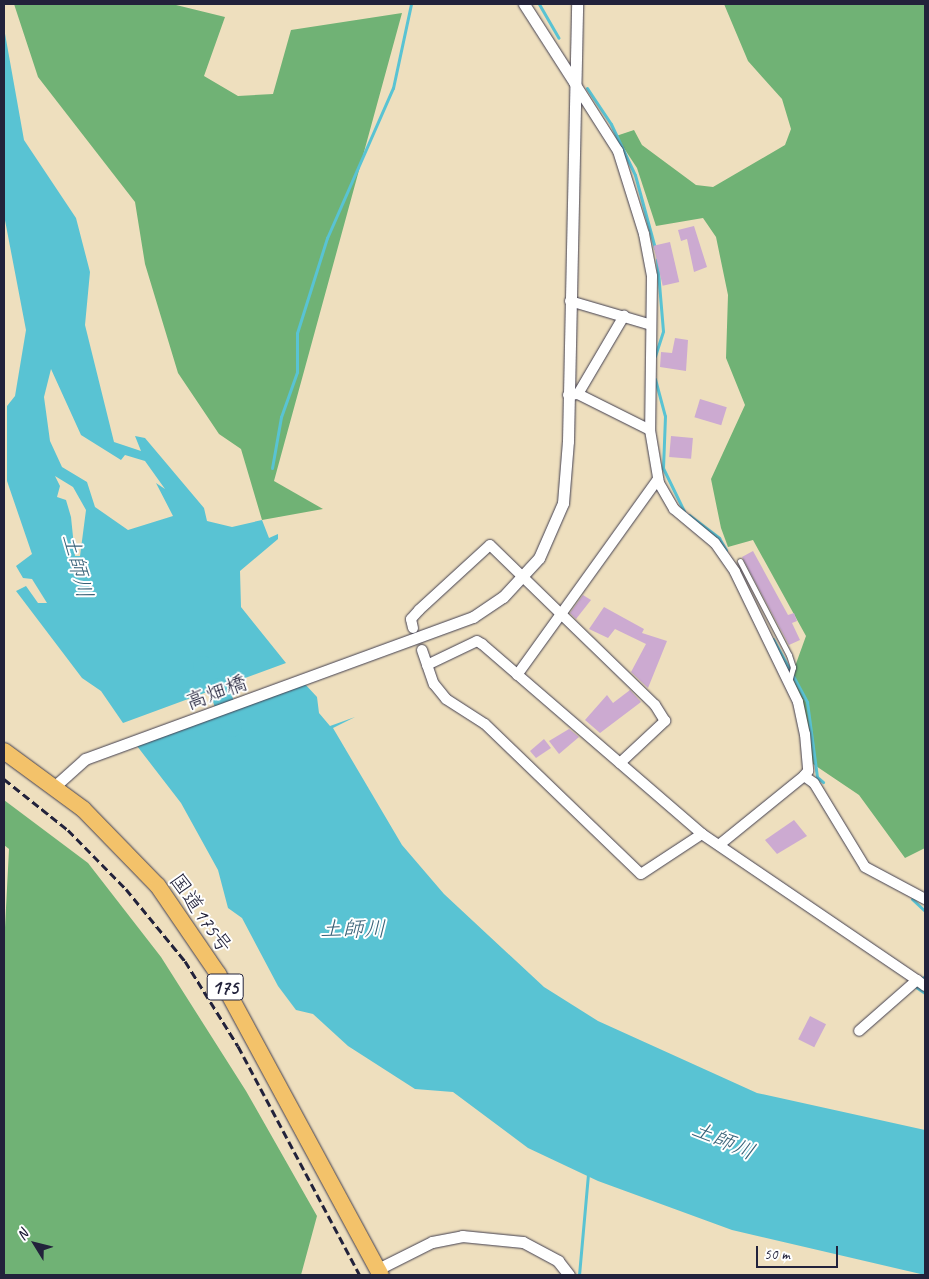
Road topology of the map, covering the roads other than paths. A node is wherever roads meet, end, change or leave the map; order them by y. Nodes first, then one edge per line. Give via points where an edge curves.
1 (524, 4) edge
2 (577, 4) edge
3 (574, 82) junction
4 (570, 301) junction
5 (624, 316) junction
6 (648, 324) junction
7 (573, 395) junction
8 (650, 430) junction
9 (658, 479) junction
10 (740, 561) dead end
11 (523, 577) junction
12 (561, 614) junction
13 (413, 628) dead end
14 (422, 650) dead end
15 (428, 664) junction
16 (517, 675) junction
17 (789, 684) junction
18 (4, 751) edge
19 (620, 764) junction
20 (804, 776) junction
21 (55, 786) junction
22 (702, 834) junction
23 (719, 845) junction
24 (925, 899) edge
25 (921, 983) edge
26 (859, 1031) dead end
27 (377, 1273) edge
28 (569, 1275) edge

1 - 3 street
2 - 3 street, 高畑橋
3 - 4 street, 高畑橋
3 - 6 street via 602,120 621,159 652,276
4 - 5 street
4 - 7 street, 高畑橋
5 - 6 street
5 - 7 street
6 - 8 street
7 - 8 street
7 - 11 street, 高畑橋 via 563,503 539,558
8 - 9 street
9 - 12 street
9 - 17 street via 674,508 726,555
10 - 17 lane via 789,655 793,667
11 - 12 street
11 - 13 street via 495,547 484,547 411,619
11 - 21 street, 高畑橋 via 472,617 85,760
12 - 16 street
12 - 19 street via 655,704 665,721
14 - 15 street
15 - 16 street via 477,641
15 - 22 street via 446,699 485,724 641,874
16 - 19 street
17 - 20 street via 805,734 808,771
18 - 21 highway, 国道175号 / 175
19 - 22 street
20 - 23 street
20 - 24 street via 814,783 865,867
21 - 27 highway, 国道175号 / 175 via 118,841 158,886 207,958
22 - 23 street
23 - 25 street
25 - 26 street
27 - 28 street via 432,1242 462,1236 523,1242 558,1261

